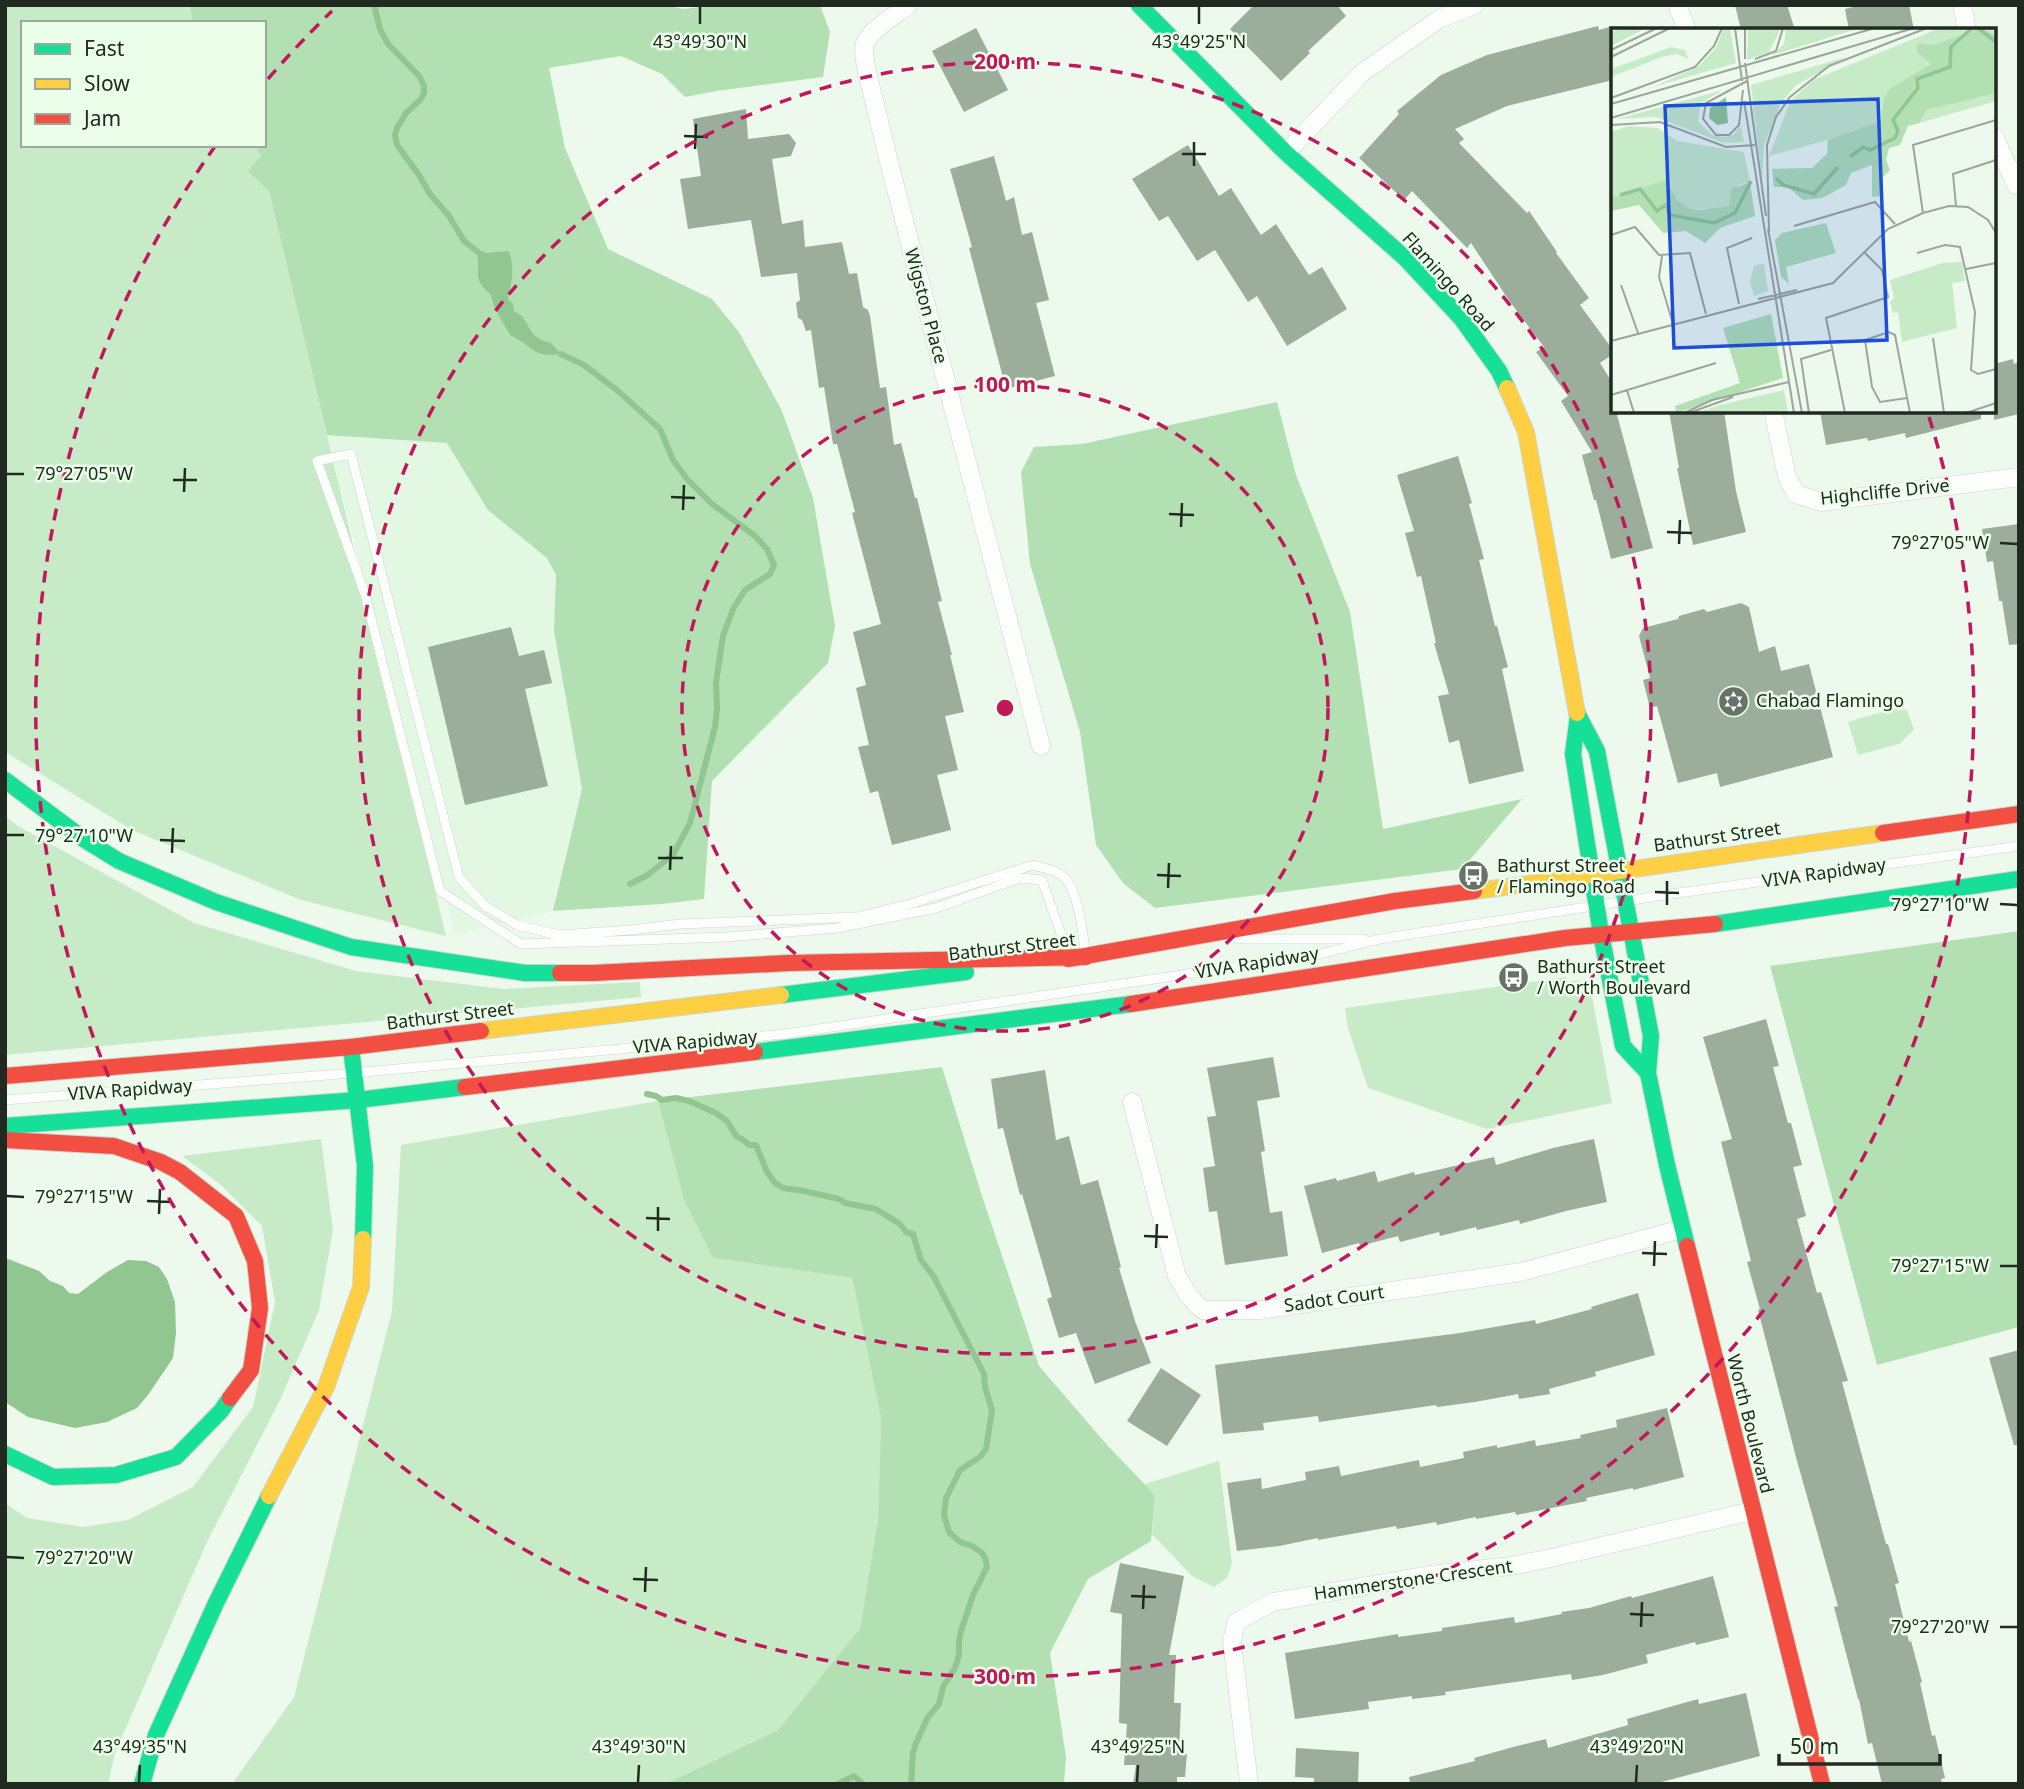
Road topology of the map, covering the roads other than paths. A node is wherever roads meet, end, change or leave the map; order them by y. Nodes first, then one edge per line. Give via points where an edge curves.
1 (908, 5) edge
2 (1139, 5) edge
3 (1475, 5) edge
4 (1677, 5) edge
5 (1962, 5) edge
6 (1686, 28) edge
7 (1968, 28) edge
8 (1996, 141) edge
9 (1286, 153) junction
10 (2019, 186) edge
11 (1773, 413) edge
12 (2019, 477) edge
13 (1578, 716) junction
14 (1041, 746) dead end
15 (5, 780) edge
16 (2019, 814) edge
17 (2019, 846) edge
18 (1620, 872) junction
19 (1591, 877) junction
20 (2019, 879) edge
21 (1625, 902) junction
22 (1596, 905) junction
23 (1630, 932) junction
24 (1601, 934) junction
25 (1380, 939) junction
26 (1185, 940) junction
27 (1077, 958) junction
28 (351, 1047) junction
29 (354, 1073) junction
30 (1647, 1073) junction
31 (5, 1076) edge
32 (5, 1100) edge
33 (358, 1100) junction
34 (1132, 1102) dead end
35 (5, 1126) edge
36 (5, 1140) edge
37 (1682, 1229) junction
38 (5, 1454) edge
39 (1752, 1511) junction
40 (142, 1784) edge
41 (1249, 1784) edge
42 (1822, 1784) edge

1 - 14 street, Wigston Place via 865,43 864,56
2 - 9 main road, Flamingo Road
3 - 9 street via 1439,19 1362,73
4 - 6 street
5 - 7 street
8 - 10 street
9 - 13 main road, Flamingo Road via 1405,258 1461,318 1499,371 1526,432
11 - 12 street, Highcliffe Drive via 1787,477 1796,494 1821,502
13 - 18 main road, Flamingo Road via 1597,751
13 - 19 main road, Flamingo Road via 1573,754
15 - 27 main road via 119,862 216,902 351,947 525,973
16 - 18 main road, Bathurst Street
17 - 21 lane, VIVA Rapidway
18 - 19 main road, Bathurst Street
18 - 21 main road, Flamingo Road
19 - 22 main road, Flamingo Road
19 - 26 main road, Bathurst Street via 1395,901
20 - 23 main road via 1731,922
21 - 22 lane, VIVA Rapidway
21 - 23 main road, Worth Boulevard
22 - 24 main road, Worth Boulevard
22 - 25 lane, VIVA Rapidway
23 - 24 main road
23 - 30 main road, Worth Boulevard via 1651,1036
24 - 30 main road, Worth Boulevard via 1623,1046
24 - 33 main road via 1173,999
25 - 26 lane, VIVA Rapidway
25 - 29 lane, VIVA Rapidway via 1316,955 785,1034
26 - 27 main road, Bathurst Street
27 - 27 lane via 1080,915 1068,881 1053,870 1033,865 858,917 680,924 559,935 517,925 485,906 459,877 351,454 317,461 366,594 440,891 521,944 726,937 850,926 936,908 1020,878 1042,880
27 - 28 main road, Bathurst Street
28 - 29 main road
28 - 31 main road, Bathurst Street
29 - 32 lane, VIVA Rapidway
29 - 33 main road
30 - 37 main road, Worth Boulevard
33 - 35 main road
33 - 40 main road via 365,1167 361,1287 326,1387 211,1615 156,1735
34 - 37 street, Sadot Court via 1177,1276 1202,1310 1260,1310 1521,1272
36 - 38 main road via 114,1146 180,1172 236,1216 255,1261 260,1308 251,1370 221,1411 176,1457 116,1475 53,1477
37 - 39 main road, Worth Boulevard
39 - 41 street, Hammerstone Crescent via 1538,1561 1430,1574 1273,1602 1250,1614 1237,1622 1232,1642
39 - 42 main road, Worth Boulevard

